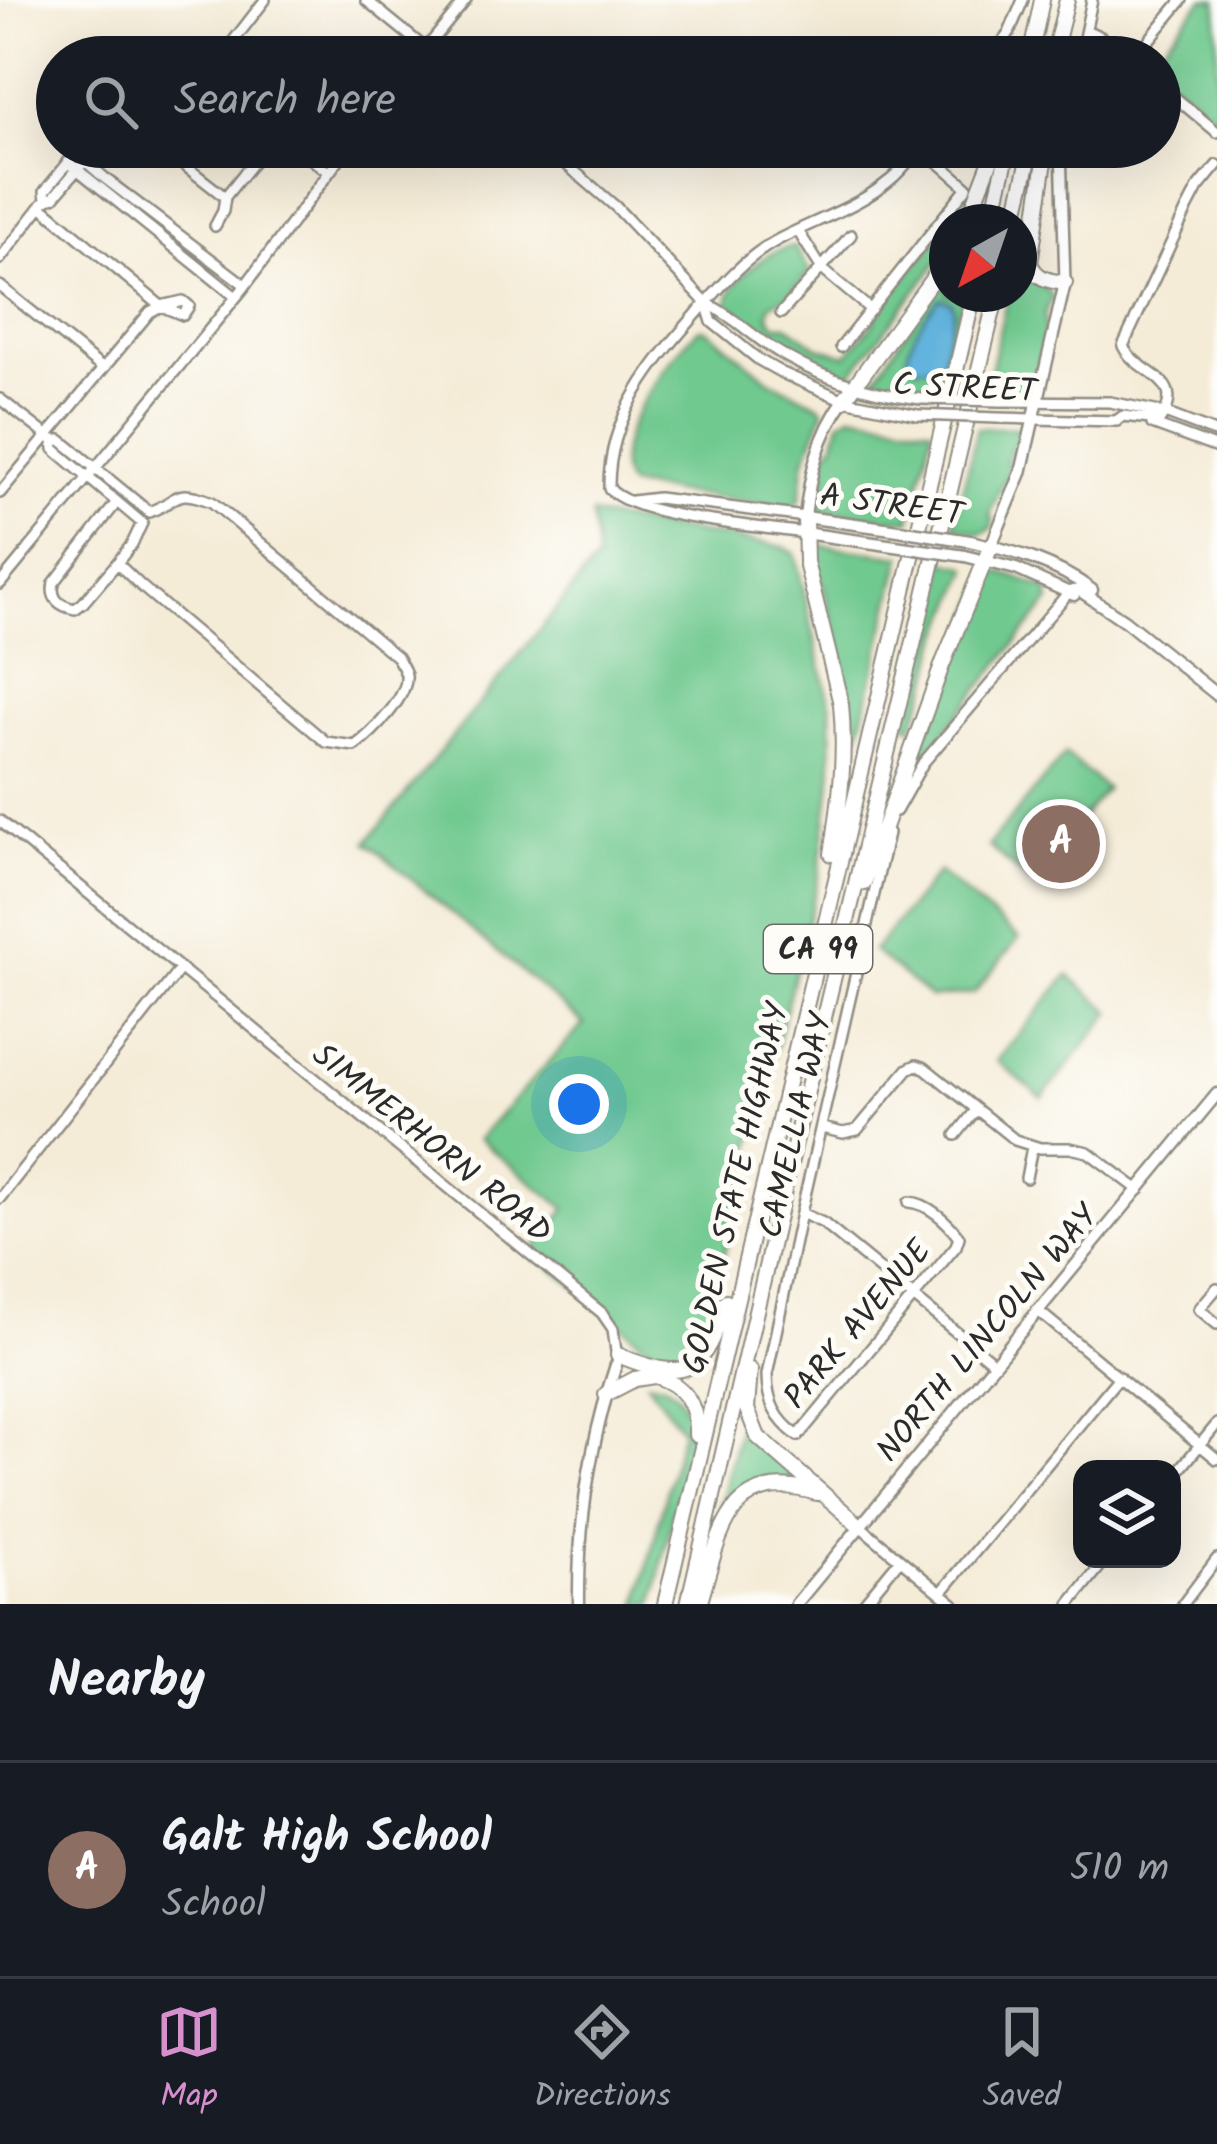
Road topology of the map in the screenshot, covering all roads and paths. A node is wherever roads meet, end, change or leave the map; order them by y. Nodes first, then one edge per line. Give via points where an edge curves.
1 (265, 0) edge
2 (366, 0) edge
3 (466, 0) edge
4 (1023, 0) edge
5 (1070, 0) edge
6 (1093, 0) edge
7 (1182, 0) edge
8 (1041, 5) edge
9 (1086, 30) junction
10 (237, 36) edge
11 (405, 36) edge
12 (437, 36) edge
13 (1007, 36) edge
14 (1033, 36) edge
15 (1059, 36) edge
16 (1066, 36) edge
17 (1085, 36) edge
18 (1099, 36) edge
19 (1152, 36) edge
20 (1181, 102) edge
21 (1217, 132) edge
22 (1217, 165) edge
23 (71, 168) edge
24 (88, 168) edge
25 (90, 168) edge
26 (188, 168) edge
27 (248, 168) edge
28 (331, 168) edge
29 (570, 168) edge
30 (901, 168) edge
31 (945, 168) edge
32 (988, 168) edge
33 (1004, 168) edge
34 (1027, 168) edge
35 (1044, 168) edge
36 (1062, 168) edge
37 (225, 197) junction
38 (44, 203) junction
39 (975, 204) edge
40 (995, 204) edge
41 (1018, 204) edge
42 (215, 226) dead end
43 (798, 231) junction
44 (851, 235) dead end
45 (0, 259) edge
46 (822, 269) junction
47 (929, 284) edge
48 (1065, 284) junction
49 (245, 285) junction
50 (0, 286) edge
51 (236, 297) junction
52 (706, 303) junction
53 (871, 310) junction
54 (970, 312) edge
55 (993, 312) edge
56 (782, 313) dead end
57 (841, 347) dead end
58 (103, 368) junction
59 (855, 386) junction
60 (0, 399) edge
61 (844, 400) junction
62 (1038, 402) junction
63 (1166, 413) junction
64 (1034, 418) junction
65 (1116, 421) junction
66 (1217, 433) edge
67 (50, 438) junction
68 (1217, 448) edge
69 (92, 473) junction
70 (0, 493) edge
71 (118, 502) junction
72 (804, 525) junction
73 (988, 553) junction
74 (117, 563) junction
75 (0, 584) edge
76 (1069, 592) junction
77 (1125, 621) junction
78 (1217, 695) edge
79 (0, 821) edge
80 (840, 950) junction
81 (814, 966) junction
82 (180, 968) junction
83 (1217, 1094) edge
84 (976, 1110) junction
85 (822, 1128) junction
86 (956, 1135) dead end
87 (1032, 1147) junction
88 (1027, 1178) dead end
89 (1139, 1190) junction
90 (0, 1198) edge
91 (909, 1202) dead end
92 (800, 1213) junction
93 (752, 1228) junction
94 (766, 1272) junction
95 (1217, 1288) edge
96 (913, 1296) junction
97 (1037, 1310) junction
98 (1217, 1324) edge
99 (617, 1360) junction
100 (994, 1363) junction
101 (654, 1376) junction
102 (1119, 1377) junction
103 (606, 1394) junction
104 (1217, 1424) edge
105 (798, 1436) joint
106 (1200, 1445) junction
107 (1217, 1459) edge
108 (1181, 1468) edge
109 (821, 1494) junction
110 (688, 1501) junction
111 (860, 1526) junction
112 (900, 1559) junction
113 (1217, 1559) edge
114 (1099, 1568) edge
115 (941, 1593) junction
116 (1191, 1602) edge
117 (579, 1604) edge
118 (664, 1604) edge
119 (688, 1604) edge
120 (699, 1604) edge
121 (796, 1604) edge
122 (863, 1604) edge
123 (954, 1604) edge
124 (1070, 1604) edge

1 - 10 street
2 - 11 street
3 - 12 street
4 - 13 street
5 - 15 highway
5 - 16 highway
6 - 9 street
7 - 19 street
8 - 14 highway
9 - 17 street
9 - 18 street
20 - 21 street
22 - 63 street via 1187,209 1123,346 1164,383
23 - 38 street
24 - 51 street
25 - 49 street
26 - 37 street
27 - 37 street
28 - 49 street
29 - 52 street
30 - 43 street
31 - 53 street via 967,188
32 - 39 highway
33 - 40 highway
34 - 41 highway
35 - 48 highway via 1030,263 1039,277
36 - 48 street
37 - 42 street
38 - 45 street
38 - 58 street via 161,306
43 - 46 street
43 - 52 street via 753,256
44 - 46 street
46 - 53 street
46 - 56 street
47 - 59 highway
48 - 62 main road
49 - 51 street
50 - 58 street
51 - 69 street
52 - 59 street, C STREET via 794,362
52 - 61 street, C STREET via 712,322 759,359
52 - 72 street, A STREET via 634,394 617,434 609,488 630,502 658,498
53 - 57 street
54 - 81 highway, GOLDEN STATE HIGHWAY / CA 99
55 - 80 highway, GOLDEN STATE HIGHWAY / CA 99
58 - 67 street
59 - 61 highway
59 - 62 street, C STREET, bridge via 922,399
60 - 67 street
61 - 64 street, C STREET, bridge via 918,415
61 - 72 main road via 819,446
62 - 63 street, C STREET via 1110,402
62 - 64 main road
63 - 65 street
63 - 66 street, C STREET
64 - 65 street, C STREET
64 - 73 main road
65 - 68 street, C STREET via 1149,423
67 - 69 street
67 - 70 street
69 - 71 street
69 - 74 street via 149,512 190,493 212,502 397,657 406,676 402,694 355,746 326,742
69 - 75 street
71 - 74 street via 142,523
71 - 74 street via 54,583 54,597 75,609
72 - 73 main road, A STREET, bridge via 888,545
72 - 73 main road, A STREET, bridge via 892,529 970,541
72 - 81 highway via 843,728
73 - 76 main road, A STREET
73 - 77 main road, A STREET via 1064,572
73 - 80 highway
76 - 77 main road, A STREET
76 - 85 street, CAMELLIA WAY via 923,764 897,808
77 - 78 main road, A STREET
79 - 82 street, SIMMERHORN ROAD
80 - 94 highway, GOLDEN STATE HIGHWAY / CA 99
81 - 93 highway, GOLDEN STATE HIGHWAY / CA 99
82 - 90 street
82 - 99 street, SIMMERHORN ROAD via 602,1313
83 - 89 main road, NORTH LINCOLN WAY
84 - 85 street via 916,1066 857,1130
84 - 86 street
84 - 87 street
85 - 92 street, CAMELLIA WAY
87 - 88 street
87 - 89 street via 1088,1152
89 - 97 main road, NORTH LINCOLN WAY
91 - 96 street, PARK AVENUE via 921,1203 959,1237
92 - 96 street
92 - 105 street, CAMELLIA WAY via 767,1384 774,1412
93 - 99 highway via 700,1359 672,1372
93 - 110 highway, GOLDEN STATE HIGHWAY / CA 99
94 - 109 highway via 749,1419 765,1446
94 - 119 highway, GOLDEN STATE HIGHWAY / CA 99
95 - 98 street via 1199,1309
96 - 100 street
96 - 105 street, PARK AVENUE
97 - 100 main road, NORTH LINCOLN WAY
97 - 102 street
99 - 101 highway
99 - 103 main road
100 - 111 main road, NORTH LINCOLN WAY
101 - 103 highway
101 - 110 highway via 682,1390 696,1413
102 - 106 street
102 - 115 street
103 - 117 main road via 583,1512
104 - 106 street
106 - 107 street
106 - 108 street
109 - 111 highway
109 - 120 highway via 773,1486 737,1506
110 - 118 highway, GOLDEN STATE HIGHWAY / CA 99
111 - 112 street
111 - 121 main road, NORTH LINCOLN WAY
112 - 115 street
112 - 122 street
113 - 116 street
114 - 124 street
115 - 123 street

